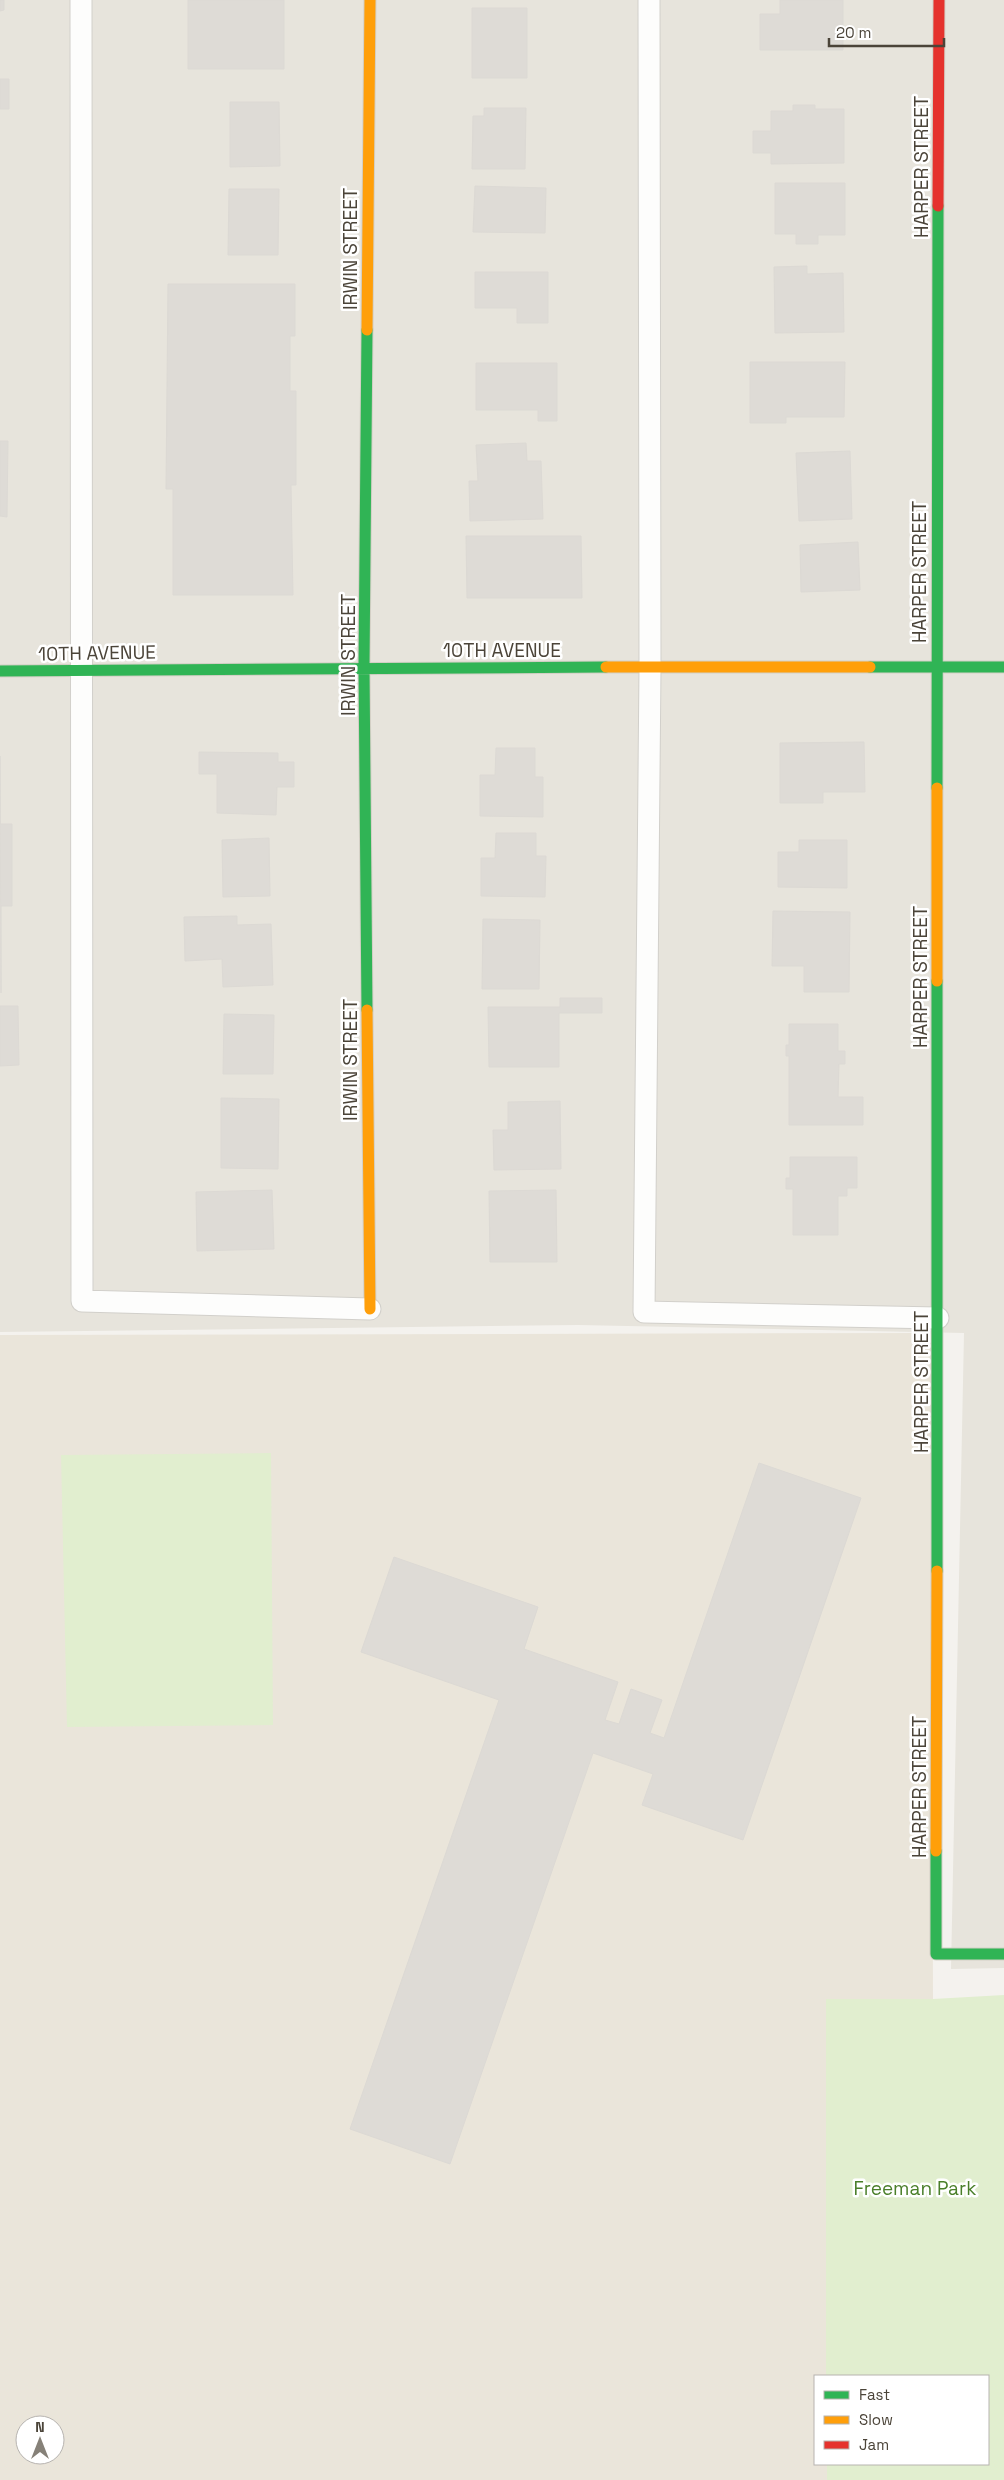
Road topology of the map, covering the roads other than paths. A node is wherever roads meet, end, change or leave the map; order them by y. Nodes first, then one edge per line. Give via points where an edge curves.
1 (81, 0) edge
2 (370, 0) edge
3 (649, 0) edge
4 (939, 0) edge
5 (1004, 666) edge
6 (364, 667) junction
7 (936, 667) junction
8 (650, 668) junction
9 (0, 672) edge
10 (82, 672) junction
11 (370, 1309) joint
12 (938, 1318) junction
13 (1004, 1954) edge

1 - 10 lane
2 - 6 street, IRWIN STREET
3 - 8 lane
4 - 7 street, HARPER STREET
5 - 7 street, 10TH AVENUE
6 - 8 street, 10TH AVENUE
6 - 10 street, 10TH AVENUE
6 - 11 street, IRWIN STREET
7 - 8 street, 10TH AVENUE
7 - 12 street, HARPER STREET
8 - 12 lane via 644,1312
9 - 10 street, 10TH AVENUE
10 - 11 lane via 82,1302
12 - 13 street, HARPER STREET via 936,1954

